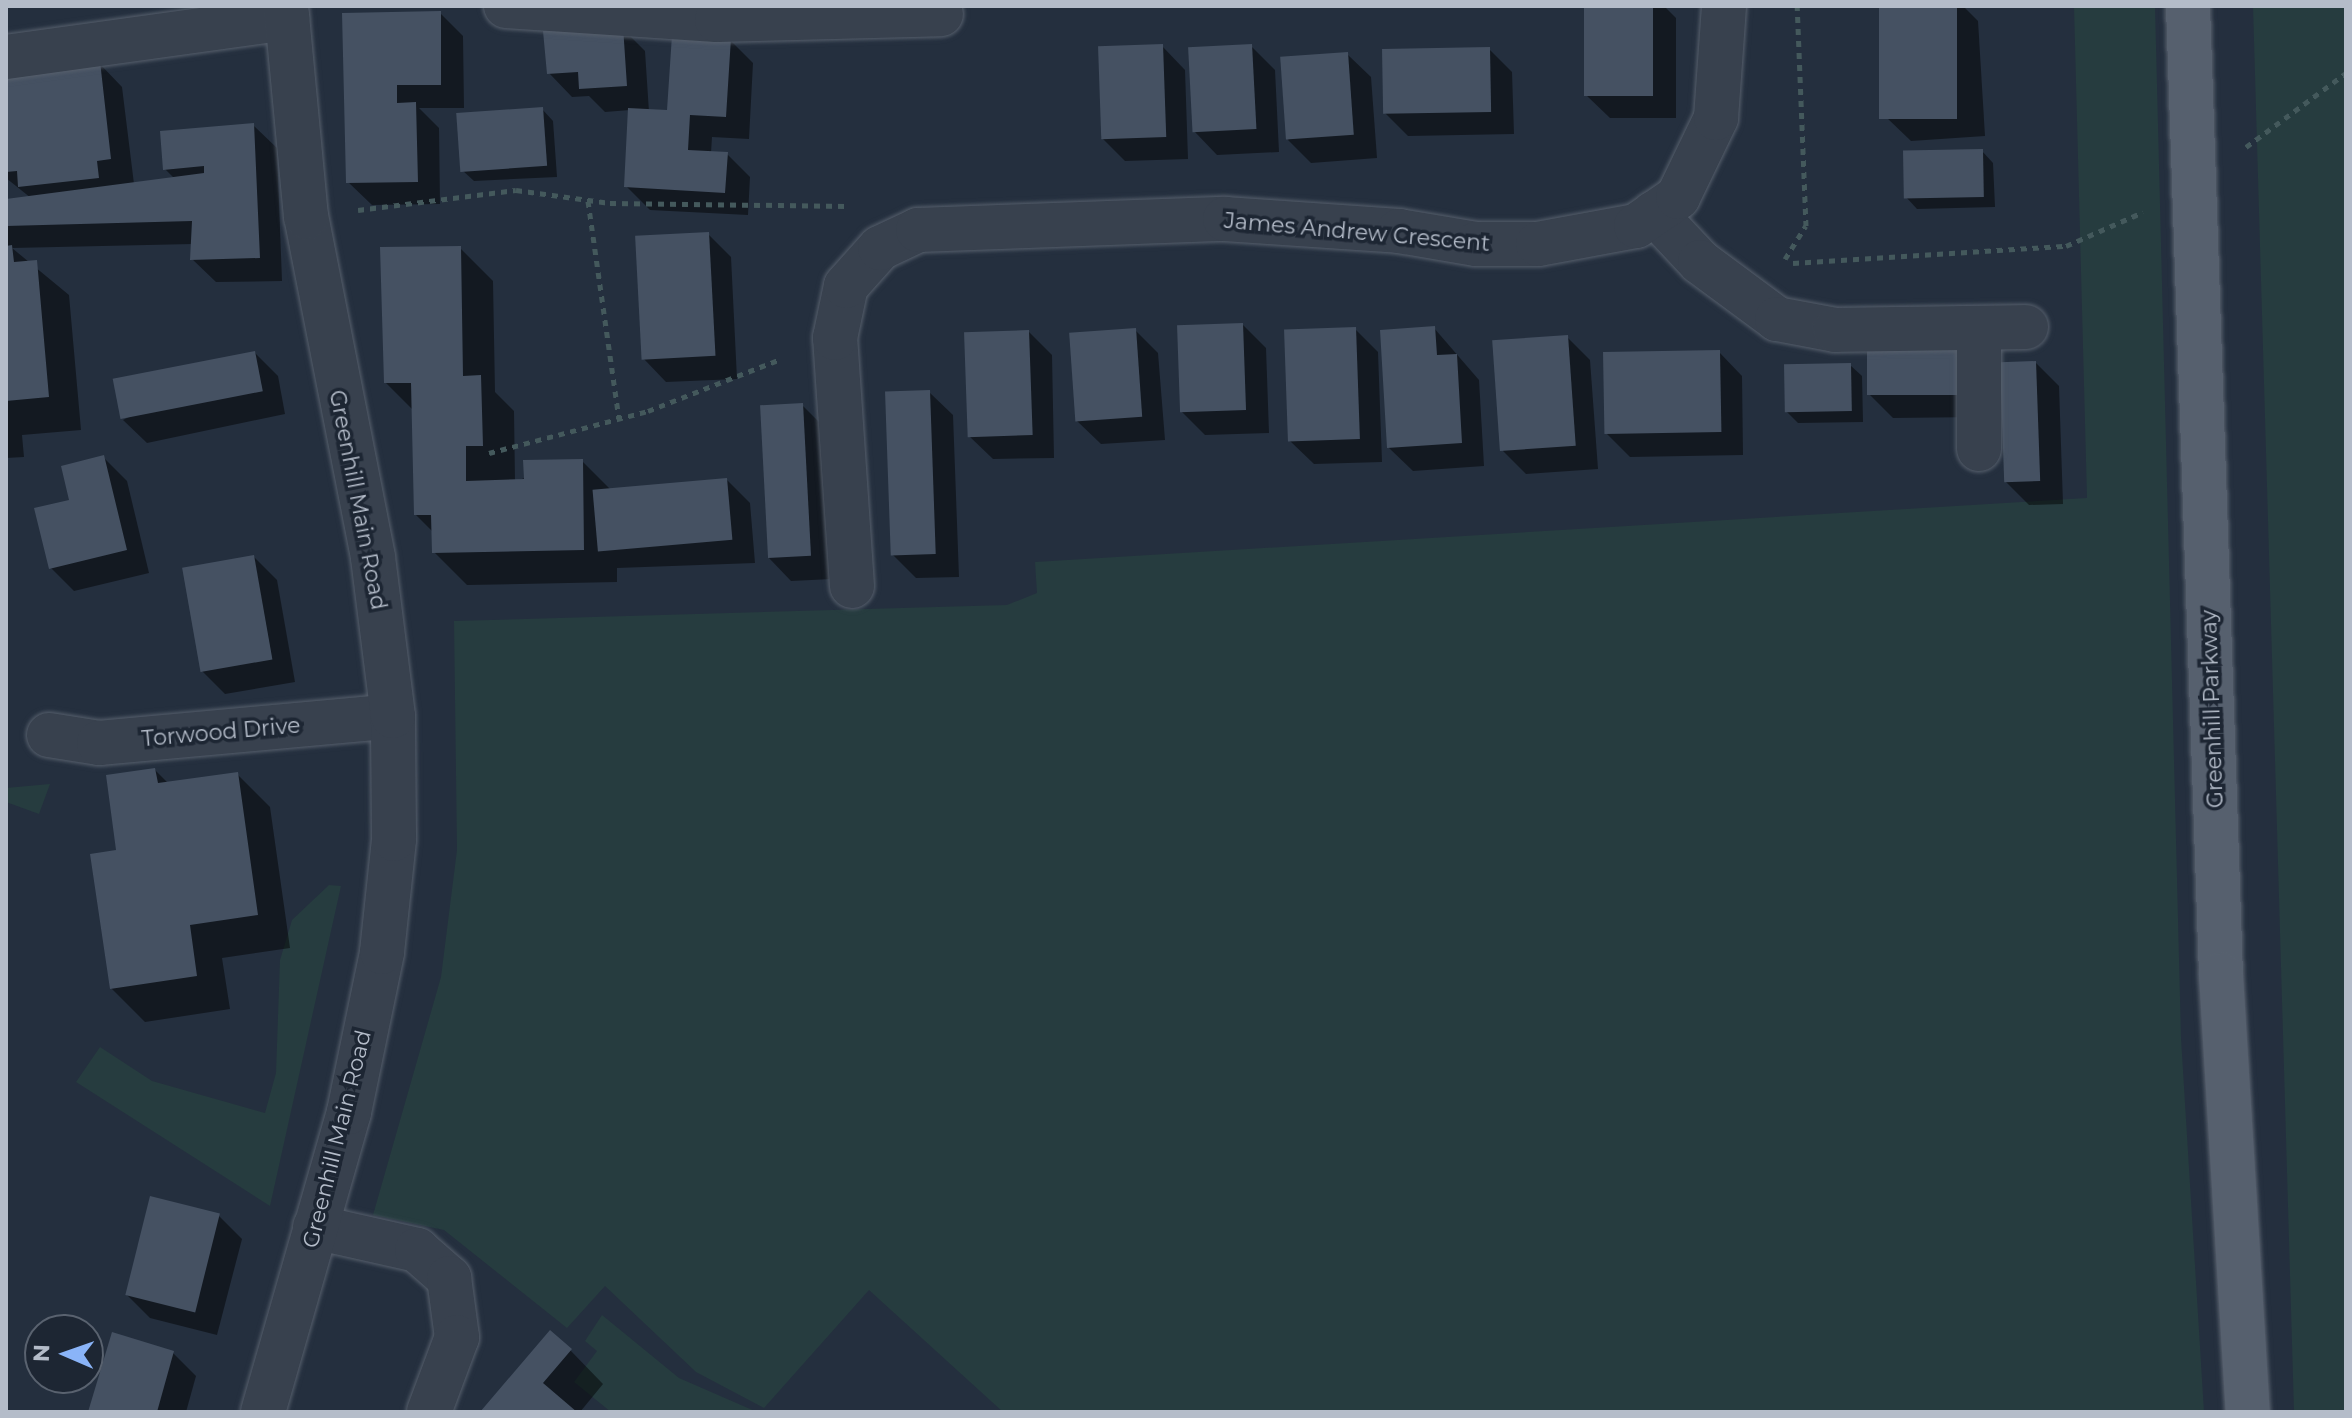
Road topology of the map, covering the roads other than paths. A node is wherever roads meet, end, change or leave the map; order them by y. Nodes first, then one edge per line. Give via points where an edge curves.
1 (506, 6) edge
2 (1724, 6) edge
3 (2188, 6) edge
4 (287, 12) edge
5 (941, 14) dead end
6 (6, 57) edge
7 (1654, 213) junction
8 (2026, 327) dead end
9 (1979, 328) junction
10 (1979, 449) dead end
11 (852, 586) dead end
12 (393, 716) junction
13 (49, 735) dead end
14 (315, 1227) junction
15 (263, 1412) edge
16 (429, 1412) edge
17 (2248, 1412) edge

1 - 5 street via 686,20
2 - 7 street, James Andrew Crescent via 1716,118 1678,197
3 - 17 main road, Greenhill Parkway via 2221,975
4 - 6 street
4 - 12 street, Greenhill Main Road via 306,217 373,557
7 - 9 street via 1700,262 1777,319 1835,330
7 - 11 street, James Andrew Crescent via 1636,226 1538,244 1225,219 918,230 880,248 846,286 835,338
8 - 9 street
9 - 10 street
12 - 13 street, Torwood Drive via 99,743
12 - 14 street, Greenhill Main Road via 394,839 382,952 349,1112
14 - 15 street, Greenhill Main Road
14 - 16 street via 417,1250 449,1278 457,1337

